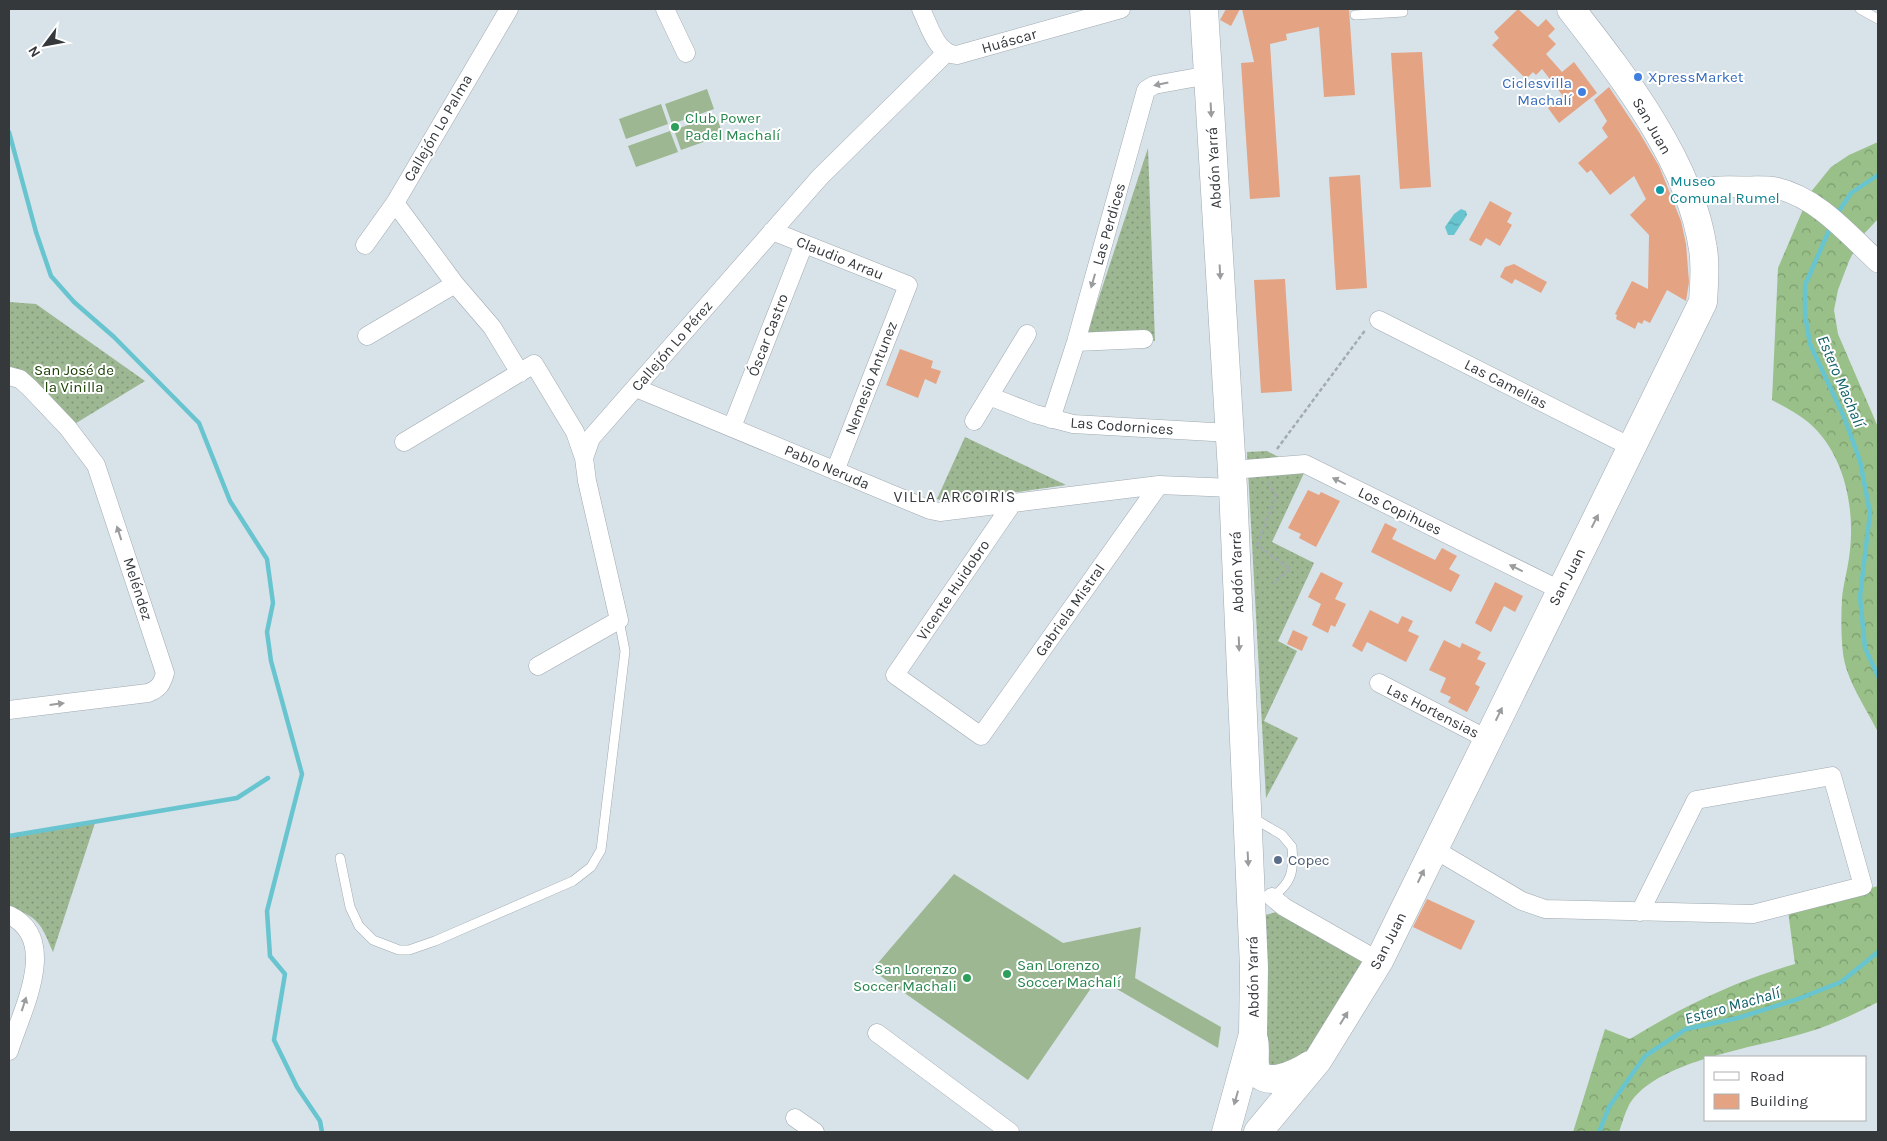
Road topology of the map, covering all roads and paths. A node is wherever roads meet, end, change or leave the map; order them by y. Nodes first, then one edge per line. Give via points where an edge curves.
1 (509, 9) edge
2 (665, 9) edge
3 (921, 9) edge
4 (1121, 9) edge
5 (1204, 9) edge
6 (1571, 9) edge
7 (1860, 9) edge
8 (1403, 12) dead end
9 (1355, 16) dead end
10 (1878, 19) edge
11 (947, 52) junction
12 (686, 53) dead end
13 (1209, 75) junction
14 (1690, 196) junction
15 (395, 203) junction
16 (772, 231) junction
17 (804, 244) junction
18 (365, 245) dead end
19 (1878, 262) edge
20 (455, 284) junction
21 (908, 285) joint
22 (1379, 320) dead end
23 (1027, 334) dead end
24 (367, 336) dead end
25 (1144, 339) dead end
26 (1076, 342) junction
27 (520, 373) junction
28 (9, 376) edge
29 (636, 388) junction
30 (989, 396) junction
31 (1051, 419) junction
32 (974, 421) dead end
33 (732, 427) junction
34 (1230, 433) junction
35 (404, 442) dead end
36 (1633, 448) junction
37 (584, 458) junction
38 (835, 471) junction
39 (1233, 479) junction
40 (1159, 485) junction
41 (1012, 504) junction
42 (1560, 590) junction
43 (619, 620) junction
44 (538, 666) dead end
45 (895, 675) joint
46 (1378, 683) dead end
47 (9, 710) edge
48 (1487, 739) junction
49 (1246, 814) junction
50 (1434, 849) junction
51 (340, 858) dead end
52 (1261, 904) junction
53 (1640, 912) junction
54 (9, 915) edge
55 (1379, 961) junction
56 (877, 1033) dead end
57 (1253, 1034) junction
58 (9, 1051) edge
59 (1318, 1060) junction
60 (796, 1118) dead end
61 (815, 1132) edge
62 (1010, 1132) edge
63 (1226, 1132) edge
64 (1258, 1132) edge

1 - 15 street, Callejón Lo Palma
2 - 12 street
3 - 11 street via 939,45
4 - 11 street, Huáscar via 965,54
5 - 13 main road, Abdón Yarrá
6 - 14 main road, San Juan via 1626,80 1667,149
7 - 10 lane
8 - 9 lane
11 - 16 street, Callejón Lo Pérez via 856,141
13 -> 26 street, Las Perdices via 1154,85 1146,90
13 -> 34 main road, Abdón Yarrá
14 - 19 street via 1708,187 1776,188 1795,194 1814,205
14 - 36 main road, San Juan via 1703,249 1703,302
15 - 18 street, Callejón Lo Palma
15 - 20 street
16 - 17 street, Claudio Arrau
16 - 29 street, Callejón Lo Pérez
17 - 21 street, Claudio Arrau
17 - 33 street, Óscar Castro
20 - 24 street
20 - 27 street via 492,326
21 - 38 street, Nemesio Antunez
22 - 36 street, Las Camelias
23 - 30 street
25 - 26 street
26 - 31 street, Las Perdices
27 - 35 street
27 - 37 street via 534,364 575,432
47 -> 28 street, Meléndez via 148,693 163,683 165,673 96,465 37,395 20,380
29 - 33 street, Pablo Neruda
29 - 37 street, Callejón Lo Pérez via 592,438
30 - 31 street, Las Codornices
30 - 32 street
31 - 34 street, Las Codornices via 1080,425
33 - 38 street, Pablo Neruda
34 - 39 main road, Abdón Yarrá
42 -> 36 main road, San Juan
37 - 43 street
38 - 41 street, Pablo Neruda via 930,510 950,512
39 - 40 street, Pablo Neruda
42 -> 39 street, Los Copihues via 1305,464
39 -> 49 main road, Abdón Yarrá
40 - 41 street, Pablo Neruda
40 - 45 street, Gabriela Mistral via 981,736
41 - 45 street, Vicente Huidobro
48 -> 42 main road, San Juan
43 - 44 street
43 - 51 lane via 625,651 601,850 586,872 436,941 399,950 373,940 359,926 350,907
46 - 48 street, Las Hortensias
48 - 50 main road, San Juan
49 -> 52 main road, Abdón Yarrá
49 - 52 lane via 1282,835 1292,847 1292,873 1284,887
50 - 53 street via 1522,900 1545,909
55 -> 50 main road, San Juan
52 - 55 street via 1284,907
52 - 57 main road, Abdón Yarrá via 1254,968
53 - 53 street via 1696,800 1832,776 1863,886 1753,914
58 -> 54 street via 36,966 36,949 28,932 19,920
59 -> 55 main road, San Juan
56 - 62 street
57 - 59 main road via 1255,1064 1265,1077 1284,1078
57 -> 63 main road, Abdón Yarrá
59 - 64 main road, San Juan
60 - 61 street

